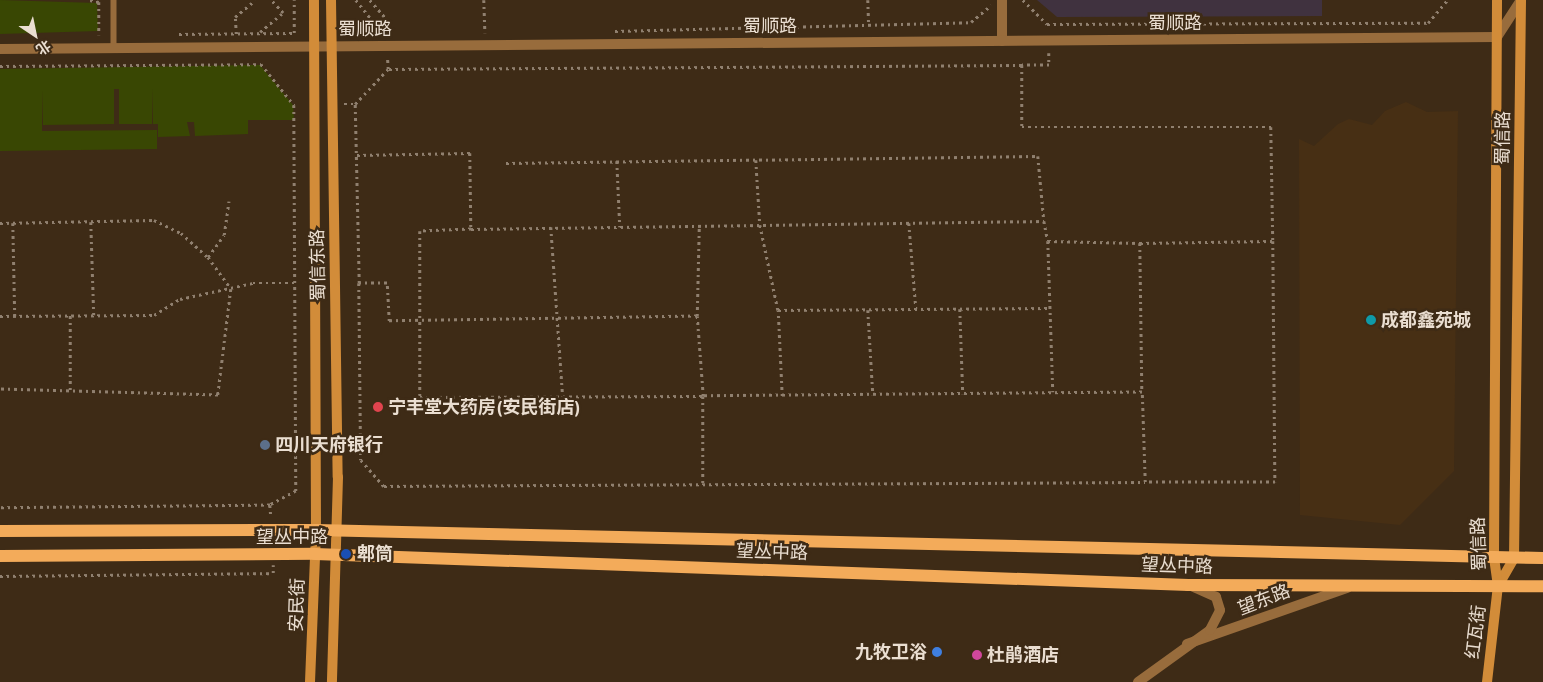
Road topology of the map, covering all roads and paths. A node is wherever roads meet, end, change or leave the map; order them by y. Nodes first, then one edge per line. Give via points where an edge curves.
1 (90, 0) edge
2 (114, 0) edge
3 (255, 0) edge
4 (271, 0) edge
5 (294, 0) edge
6 (314, 0) edge
7 (331, 0) edge
8 (356, 0) edge
9 (370, 0) edge
10 (484, 0) edge
11 (868, 0) edge
12 (993, 0) edge
13 (1002, 0) edge
14 (1023, 0) edge
15 (1447, 0) edge
16 (1497, 0) edge
17 (1521, 0) edge
18 (869, 24) junction
19 (1047, 24) junction
20 (613, 31) dead end
21 (259, 33) junction
22 (170, 34) dead end
23 (236, 34) junction
24 (475, 34) dead end
25 (485, 34) junction
26 (495, 34) dead end
27 (99, 35) junction
28 (114, 35) junction
29 (89, 36) dead end
30 (396, 36) dead end
31 (1497, 36) junction
32 (1048, 40) junction
33 (386, 41) junction
34 (1002, 41) junction
35 (315, 45) junction
36 (331, 45) junction
37 (114, 48) junction
38 (0, 49) edge
39 (1022, 65) junction
40 (0, 66) edge
41 (388, 69) junction
42 (357, 155) junction
43 (756, 160) junction
44 (617, 162) junction
45 (506, 163) dead end
46 (229, 201) dead end
47 (91, 221) junction
48 (1044, 221) junction
49 (13, 223) junction
50 (909, 223) junction
51 (0, 224) edge
52 (700, 225) junction
53 (760, 225) junction
54 (620, 227) junction
55 (551, 228) junction
56 (471, 229) junction
57 (1273, 240) junction
58 (1048, 241) junction
59 (1140, 243) junction
60 (208, 257) junction
61 (294, 283) junction
62 (359, 283) junction
63 (231, 288) junction
64 (1050, 308) junction
65 (916, 309) junction
66 (960, 309) junction
67 (778, 310) junction
68 (868, 310) junction
69 (70, 315) junction
70 (94, 315) junction
71 (0, 316) edge
72 (15, 316) junction
73 (697, 316) junction
74 (557, 318) junction
75 (420, 321) junction
76 (0, 389) edge
77 (70, 390) junction
78 (1142, 392) junction
79 (1053, 393) junction
80 (963, 394) junction
81 (872, 395) junction
82 (703, 396) junction
83 (782, 396) junction
84 (563, 397) junction
85 (1145, 482) junction
86 (703, 484) junction
87 (0, 508) edge
88 (316, 530) junction
89 (337, 530) junction
90 (0, 531) edge
91 (315, 554) junction
92 (336, 554) junction
93 (0, 556) edge
94 (1494, 557) junction
95 (1514, 558) junction
96 (1543, 558) edge
97 (1188, 585) junction
98 (1498, 586) junction
99 (1543, 586) edge
100 (1353, 587) junction
101 (1187, 644) junction
102 (310, 682) edge
103 (332, 682) edge
104 (1138, 682) edge
105 (1487, 682) edge

1 - 27 path via 99,2
2 - 28 lane
3 - 23 path via 235,17
4 - 21 path via 283,13
5 - 21 path via 294,33
6 - 35 main road, 蜀信东路
7 - 36 main road, 蜀信东路
8 - 33 path
9 - 33 path via 390,24
10 - 25 path
11 - 18 path
12 - 18 path via 971,22
13 - 34 street
14 - 19 path
15 - 19 path via 1428,23
16 - 31 main road, 蜀信路
17 - 31 street
17 - 95 main road, 蜀信路
18 - 20 path
19 - 32 path
21 - 23 path
22 - 23 path
24 - 25 path
25 - 26 path
27 - 28 path
27 - 29 path
28 - 37 lane
30 - 33 path
31 - 32 street, 蜀顺路
31 - 94 main road, 蜀信路
32 - 34 street, 蜀顺路
32 - 39 path via 1049,64
33 - 34 street, 蜀顺路
33 - 36 street, 蜀顺路
33 - 41 path
35 - 36 street, 蜀顺路
35 - 37 street, 蜀顺路
35 - 88 main road, 蜀信东路
36 - 89 main road, 蜀信东路
37 - 38 street, 蜀顺路
39 - 41 path
39 - 57 path via 1022,126 1271,127
40 - 61 path via 261,64 294,105
41 - 42 path via 355,104
42 - 56 path via 470,154
42 - 62 path
43 - 44 path
43 - 48 path via 1038,156
43 - 53 path
44 - 45 path
44 - 54 path
46 - 60 path via 224,235
47 - 49 path
47 - 60 path via 154,220 181,234
47 - 70 path
48 - 50 path
48 - 58 path
49 - 51 path
49 - 72 path
50 - 53 path
50 - 65 path
52 - 53 path
52 - 54 path
52 - 73 path
53 - 67 path
54 - 55 path
55 - 56 path
55 - 74 path
56 - 75 path via 420,231
57 - 59 path
57 - 85 path via 1275,482
58 - 59 path
58 - 64 path
59 - 78 path
60 - 63 path
61 - 63 path
61 - 87 path via 296,491 270,505
62 - 75 path via 387,283 389,321
62 - 86 path via 361,460 384,486
63 - 70 path via 180,299 154,315
63 - 77 path via 218,395
64 - 66 path
64 - 79 path
65 - 66 path
65 - 68 path
66 - 80 path
67 - 68 path
67 - 83 path
68 - 81 path
69 - 70 path
69 - 72 path
69 - 77 path
71 - 72 path
73 - 74 path
73 - 82 path
74 - 75 path
74 - 84 path
75 - 84 path via 420,397
76 - 77 path
78 - 79 path
78 - 85 path
79 - 80 path
80 - 81 path
81 - 83 path
82 - 83 path
82 - 84 path
82 - 86 path
85 - 86 path
88 - 89 main road, 望丛中路
88 - 90 main road, 望丛中路
88 - 91 main road, 安民街
89 - 92 main road
89 - 94 main road, 望丛中路
91 - 92 main road, 望丛中路
91 - 93 main road, 望丛中路
91 - 102 main road, 安民街
92 - 97 main road, 望丛中路
92 - 103 main road
94 - 95 main road, 望丛中路
94 - 98 main road, 蜀信路
95 - 96 main road, 望丛中路
95 - 98 main road, 蜀信路
97 - 100 main road, 望丛中路
97 - 101 street, 望东路 via 1216,597 1220,610 1210,630
98 - 99 main road, 望丛中路
98 - 100 main road, 望丛中路
98 - 105 main road, 红瓦街
100 - 101 street, 望东路
101 - 104 street, 望东路

